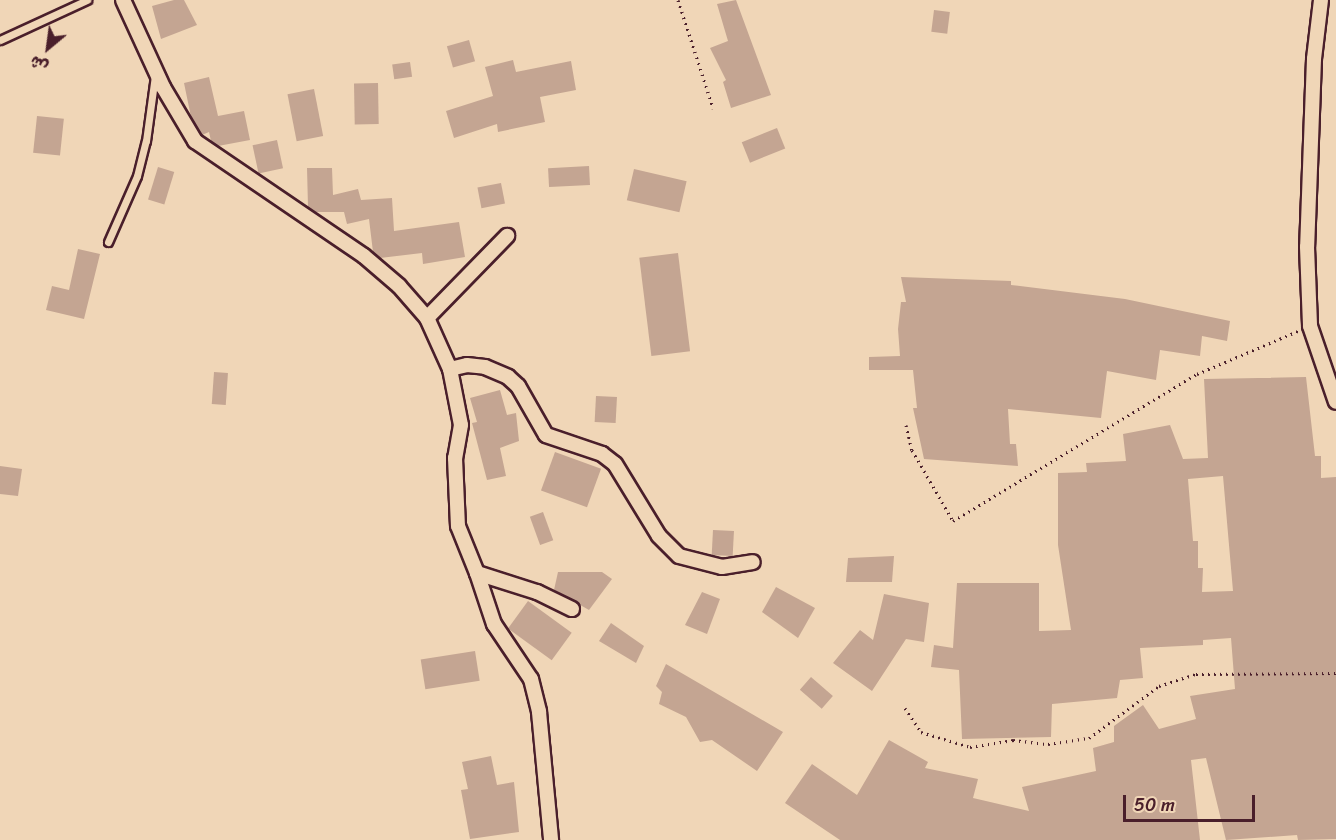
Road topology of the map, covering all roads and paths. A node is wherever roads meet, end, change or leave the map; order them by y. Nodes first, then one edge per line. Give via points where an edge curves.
1 (87, 0) edge
2 (123, 0) edge
3 (678, 0) edge
4 (1321, 0) edge
5 (0, 40) edge
6 (155, 69) junction
7 (713, 108) dead end
8 (507, 236) dead end
9 (108, 242) dead end
10 (427, 318) junction
11 (1310, 326) junction
12 (450, 369) junction
13 (1336, 402) edge
14 (906, 425) dead end
15 (753, 562) dead end
16 (477, 573) junction
17 (572, 609) dead end
18 (1336, 673) edge
19 (905, 708) dead end
20 (551, 840) edge

1 - 5 lane
2 - 6 street
3 - 7 path
4 - 11 street via 1314,58 1308,224
6 - 9 lane via 146,141 132,187
6 - 10 street via 195,141 364,256 399,286
8 - 10 street
10 - 12 street
11 - 13 street
11 - 14 path via 1197,374 953,521 912,450
12 - 15 street via 467,365 485,367 508,377 518,386 546,435 602,454 615,464 659,536 679,556 722,567
12 - 16 street via 461,425 455,458 458,526
16 - 17 street via 537,592
16 - 20 street via 494,624 531,679
18 - 19 path via 1196,674 1159,686 1089,738 1048,744 1013,740 970,747 921,732

